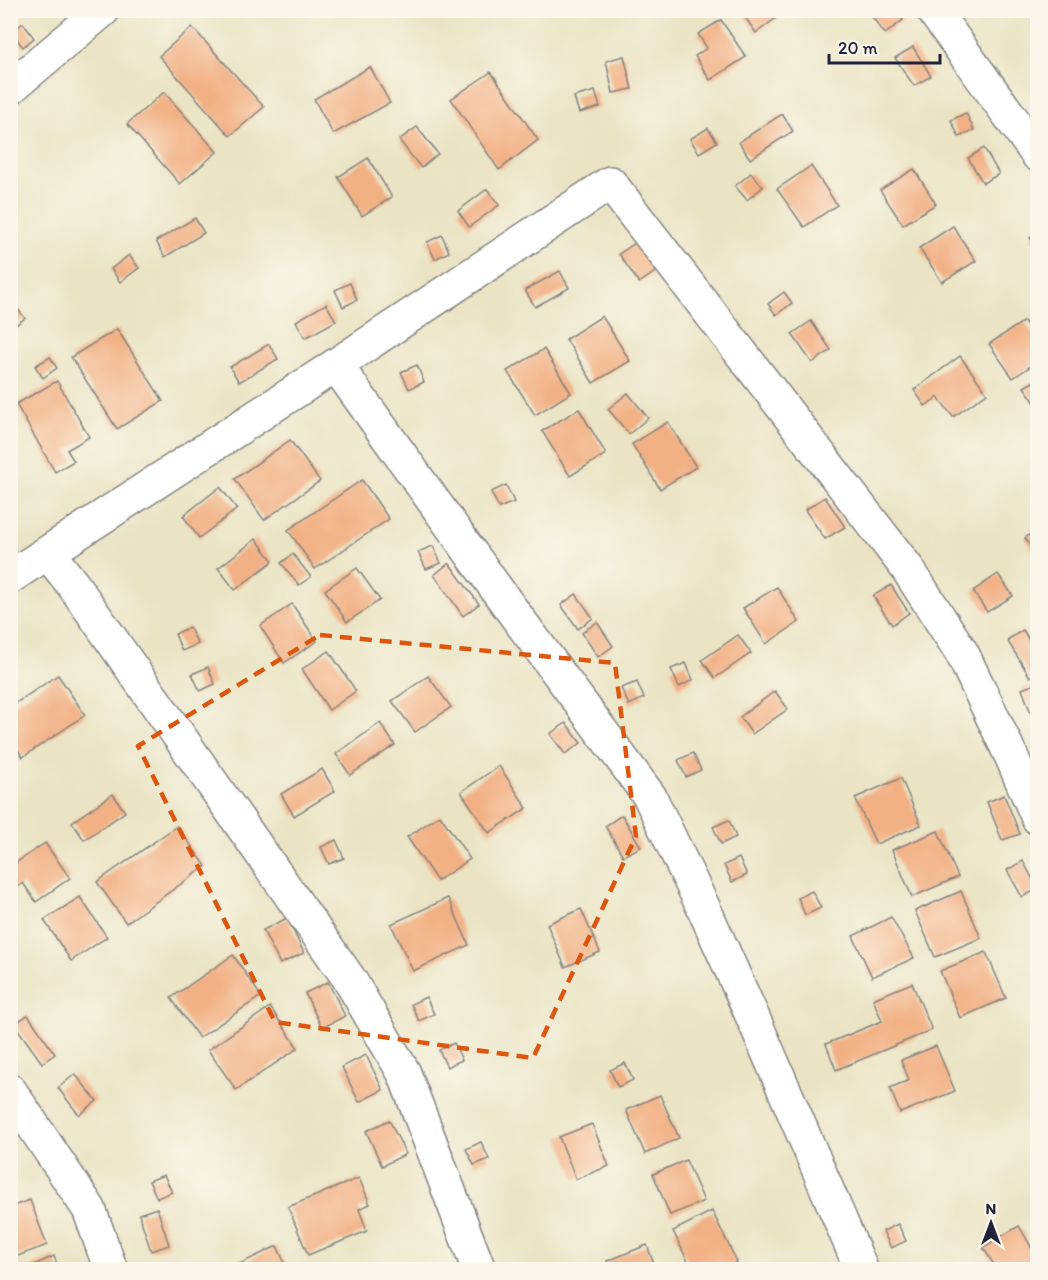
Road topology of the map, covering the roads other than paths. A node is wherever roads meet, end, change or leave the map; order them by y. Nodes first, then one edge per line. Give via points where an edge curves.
1 (103, 10) edge
2 (933, 10) edge
3 (10, 88) edge
4 (1038, 155) edge
5 (336, 365) junction
6 (48, 553) junction
7 (10, 577) edge
8 (1038, 818) edge
9 (10, 1091) edge
10 (858, 1268) edge
11 (111, 1269) edge
12 (479, 1269) edge

1 - 3 street
2 - 4 street
5 - 6 street
5 - 8 street via 610,183 907,568 962,653
5 - 10 street via 650,796 749,1008
6 - 7 street
6 - 12 street via 350,980 404,1072
9 - 11 street via 89,1209

